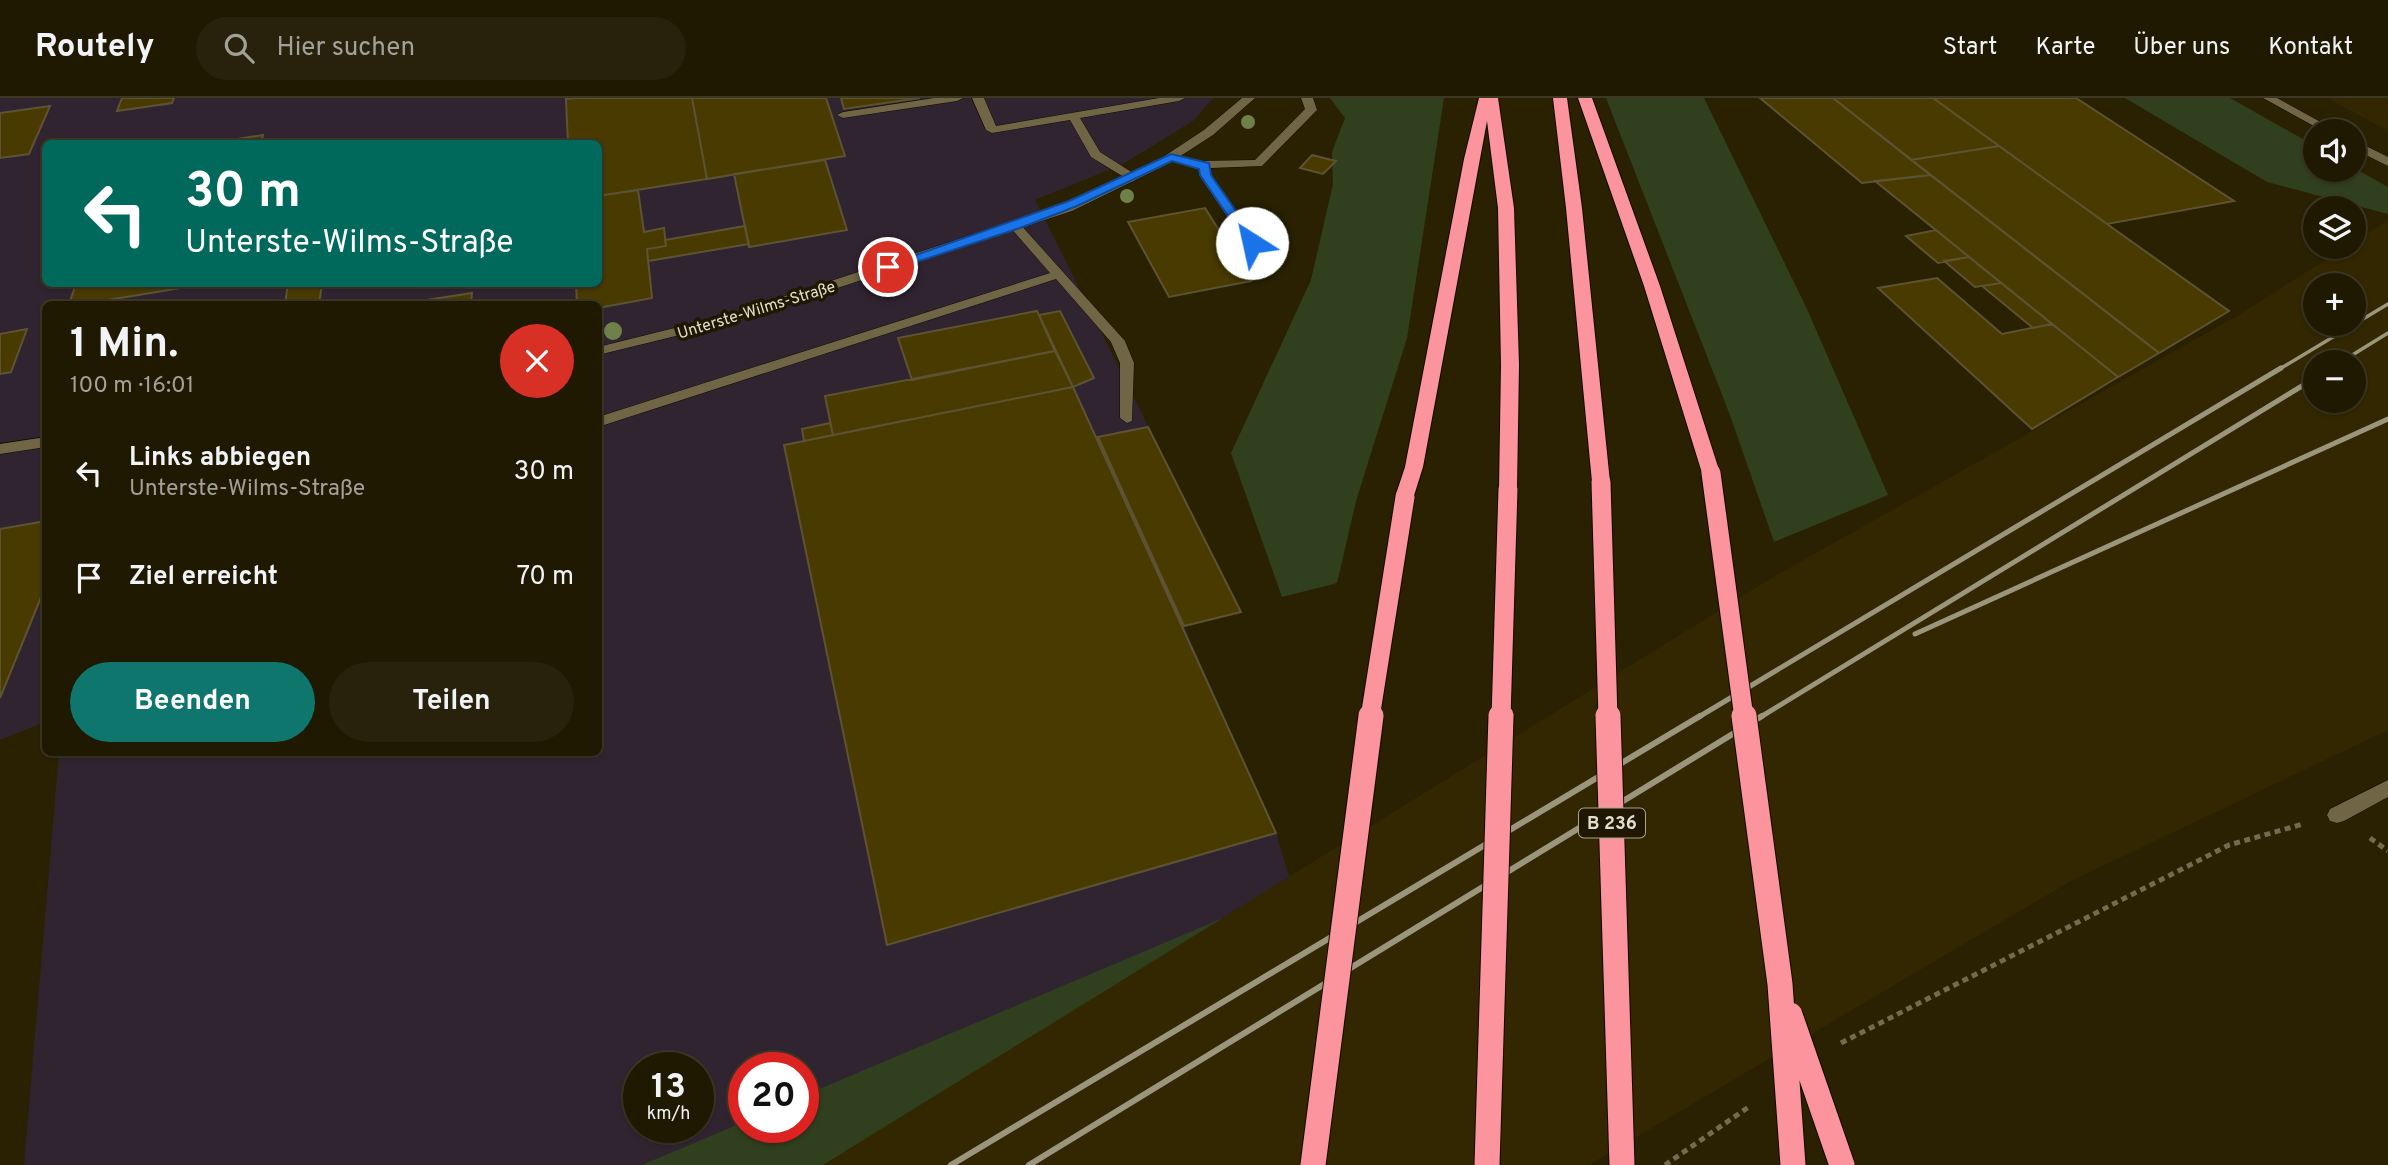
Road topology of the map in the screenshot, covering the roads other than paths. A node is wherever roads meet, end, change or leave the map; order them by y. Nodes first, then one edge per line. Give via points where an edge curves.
1 (957, 98) edge
2 (978, 98) edge
3 (1179, 98) edge
4 (1250, 98) edge
5 (1307, 98) edge
6 (1489, 98) edge
7 (1560, 98) edge
8 (1585, 98) edge
9 (2269, 98) edge
10 (843, 115) dead end
11 (1074, 117) junction
12 (2308, 119) edge
13 (2366, 150) edge
14 (1171, 157) junction
15 (2388, 162) edge
16 (1205, 165) junction
17 (1132, 178) junction
18 (1016, 226) junction
19 (1252, 243) dead end
20 (1059, 274) junction
21 (602, 350) edge
22 (1127, 418) dead end
23 (602, 421) edge
24 (42, 443) edge
25 (0, 449) edge
26 (2388, 788) edge
27 (2337, 814) road end
28 (1780, 984) junction
29 (1313, 1165) edge
30 (1487, 1165) edge
31 (1622, 1165) edge
32 (1793, 1165) edge
33 (1842, 1165) edge

1 - 10 street
2 - 11 street via 992,130
3 - 11 street
4 - 14 street, Unterste-Wilms-Straße
5 - 16 street via 1311,110 1258,163
6 - 29 highway, bridge via 1471,159 1405,497 1363,765
6 - 30 highway, bridge via 1506,208 1510,365
7 - 31 highway, B 236, bridge via 1601,482
8 - 28 highway, bridge via 1652,286 1711,473
9 - 12 street
11 - 17 street via 1095,154
13 - 15 street
14 - 16 street
14 - 17 street, Unterste-Wilms-Straße
16 - 19 street via 1205,175
17 - 18 street, Unterste-Wilms-Straße
18 - 20 street
18 - 21 street, Unterste-Wilms-Straße via 709,325
20 - 22 street via 1118,341 1127,363
20 - 23 street
24 - 25 street
26 - 27 street
28 - 32 highway, bridge
28 - 33 highway, bridge

